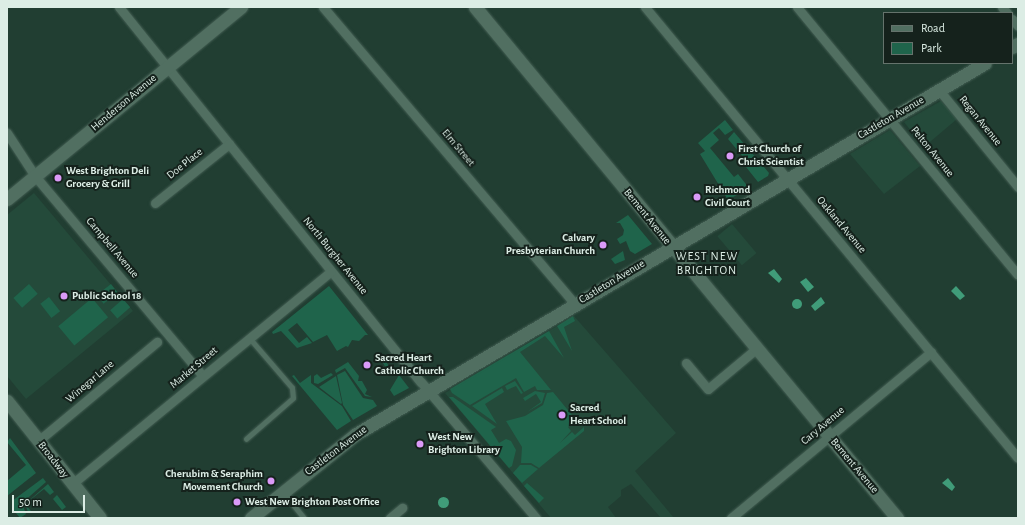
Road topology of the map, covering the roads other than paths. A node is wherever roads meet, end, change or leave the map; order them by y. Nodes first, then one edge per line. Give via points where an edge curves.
1 (119, 7) edge
2 (241, 7) edge
3 (323, 7) edge
4 (475, 7) edge
5 (645, 7) edge
6 (797, 7) edge
7 (983, 64) edge
8 (167, 67) junction
9 (939, 90) junction
10 (889, 119) junction
11 (7, 133) edge
12 (229, 144) junction
13 (35, 176) junction
14 (787, 179) junction
15 (1018, 187) edge
16 (7, 198) edge
17 (155, 203) dead end
18 (672, 247) junction
19 (331, 270) junction
20 (1018, 275) edge
21 (575, 304) junction
22 (249, 338) junction
23 (157, 342) dead end
24 (757, 348) junction
25 (931, 352) junction
26 (686, 363) dead end
27 (203, 376) junction
28 (428, 391) junction
29 (7, 401) edge
30 (829, 436) junction
31 (246, 440) dead end
32 (38, 441) junction
33 (1018, 458) edge
34 (72, 484) junction
35 (283, 491) junction
36 (402, 508) dead end
37 (100, 518) edge
38 (250, 518) edge
39 (304, 518) edge
40 (390, 518) edge
41 (536, 518) edge
42 (731, 518) edge
43 (897, 518) edge

1 - 8 street, North Burgher Avenue
2 - 8 street, Henderson Avenue
3 - 21 street, Elm Street
4 - 18 street, Bement Avenue
5 - 14 street, Oakland Avenue
6 - 10 street, Pelton Avenue
7 - 9 street, Castleton Avenue
8 - 12 street, North Burgher Avenue
8 - 13 street, Henderson Avenue
9 - 10 street, Castleton Avenue
9 - 15 street, Regan Avenue
10 - 14 street, Castleton Avenue
10 - 20 street, Pelton Avenue
11 - 13 street, Campbell Avenue
12 - 17 street, Doe Place
12 - 19 street, North Burgher Avenue
13 - 16 street, Henderson Avenue
13 - 27 street, Campbell Avenue
14 - 18 street, Castleton Avenue
14 - 25 street, Oakland Avenue
18 - 21 street, Castleton Avenue
18 - 24 street, Bement Avenue
19 - 22 street, Market Street
19 - 28 street, North Burgher Avenue
21 - 28 street, Castleton Avenue
22 - 27 street, Market Street
22 - 31 lane via 292,388 293,398
23 - 32 street, Winegar Lane
24 - 26 street via 708,390
24 - 30 street, Bement Avenue
25 - 30 street, Cary Avenue
25 - 33 street, Oakland Avenue
27 - 34 street, Market Street
28 - 35 street, Castleton Avenue via 356,434
28 - 41 street, North Burgher Avenue
29 - 32 street, Broadway
30 - 42 street, Cary Avenue
30 - 43 street, Bement Avenue
32 - 34 street, Broadway
34 - 37 street, Broadway
35 - 38 street, Castleton Avenue
35 - 39 lane
36 - 40 street

